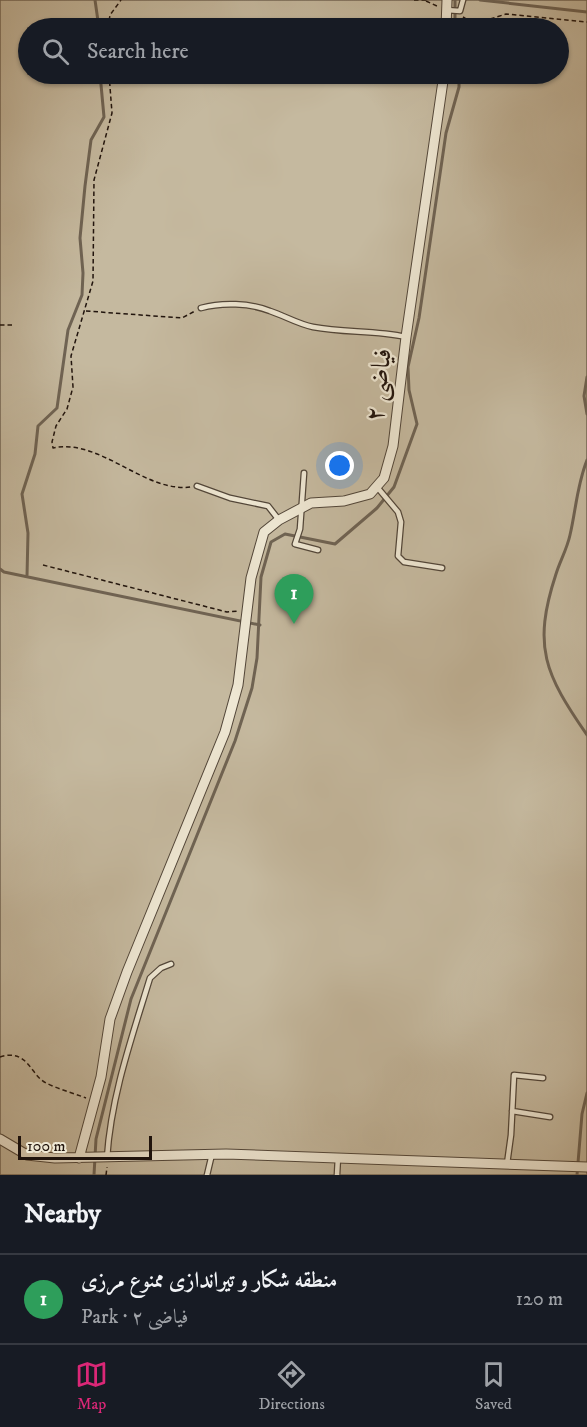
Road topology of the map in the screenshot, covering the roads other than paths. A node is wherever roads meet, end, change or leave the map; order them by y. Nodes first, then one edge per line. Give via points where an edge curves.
1 (464, 0) edge
2 (448, 7) edge
3 (443, 84) edge
4 (201, 308) road end
5 (406, 337) junction
6 (304, 473) dead end
7 (197, 486) road end
8 (379, 491) junction
9 (301, 508) junction
10 (279, 520) junction
11 (318, 550) dead end
12 (442, 568) dead end
13 (171, 964) dead end
14 (543, 1078) dead end
15 (512, 1111) junction
16 (550, 1117) dead end
17 (0, 1139) edge
18 (212, 1154) junction
19 (338, 1157) junction
20 (81, 1158) junction
21 (104, 1158) junction
22 (507, 1164) junction
23 (585, 1167) edge
24 (567, 1169) edge
25 (207, 1175) edge
26 (337, 1175) edge

1 - 2 lane via 459,11
3 - 5 street, فیاضی ۲
4 - 5 lane via 238,305 269,310 315,328
5 - 8 street, فیاضی ۲ via 393,446
6 - 9 lane
7 - 10 lane via 268,506
8 - 9 street
8 - 12 lane via 398,512 401,522 398,556 404,562
9 - 10 street
9 - 11 lane via 295,544
10 - 20 street via 264,532 258,549 245,615 238,685 225,732 110,1019 101,1077
13 - 21 lane via 150,978 116,1097
14 - 15 lane via 514,1076
15 - 16 lane
15 - 22 lane
17 - 20 street via 27,1155
18 - 19 street
18 - 21 street
18 - 25 lane
19 - 22 street
19 - 26 lane
20 - 21 street
22 - 24 street
23 - 24 street

